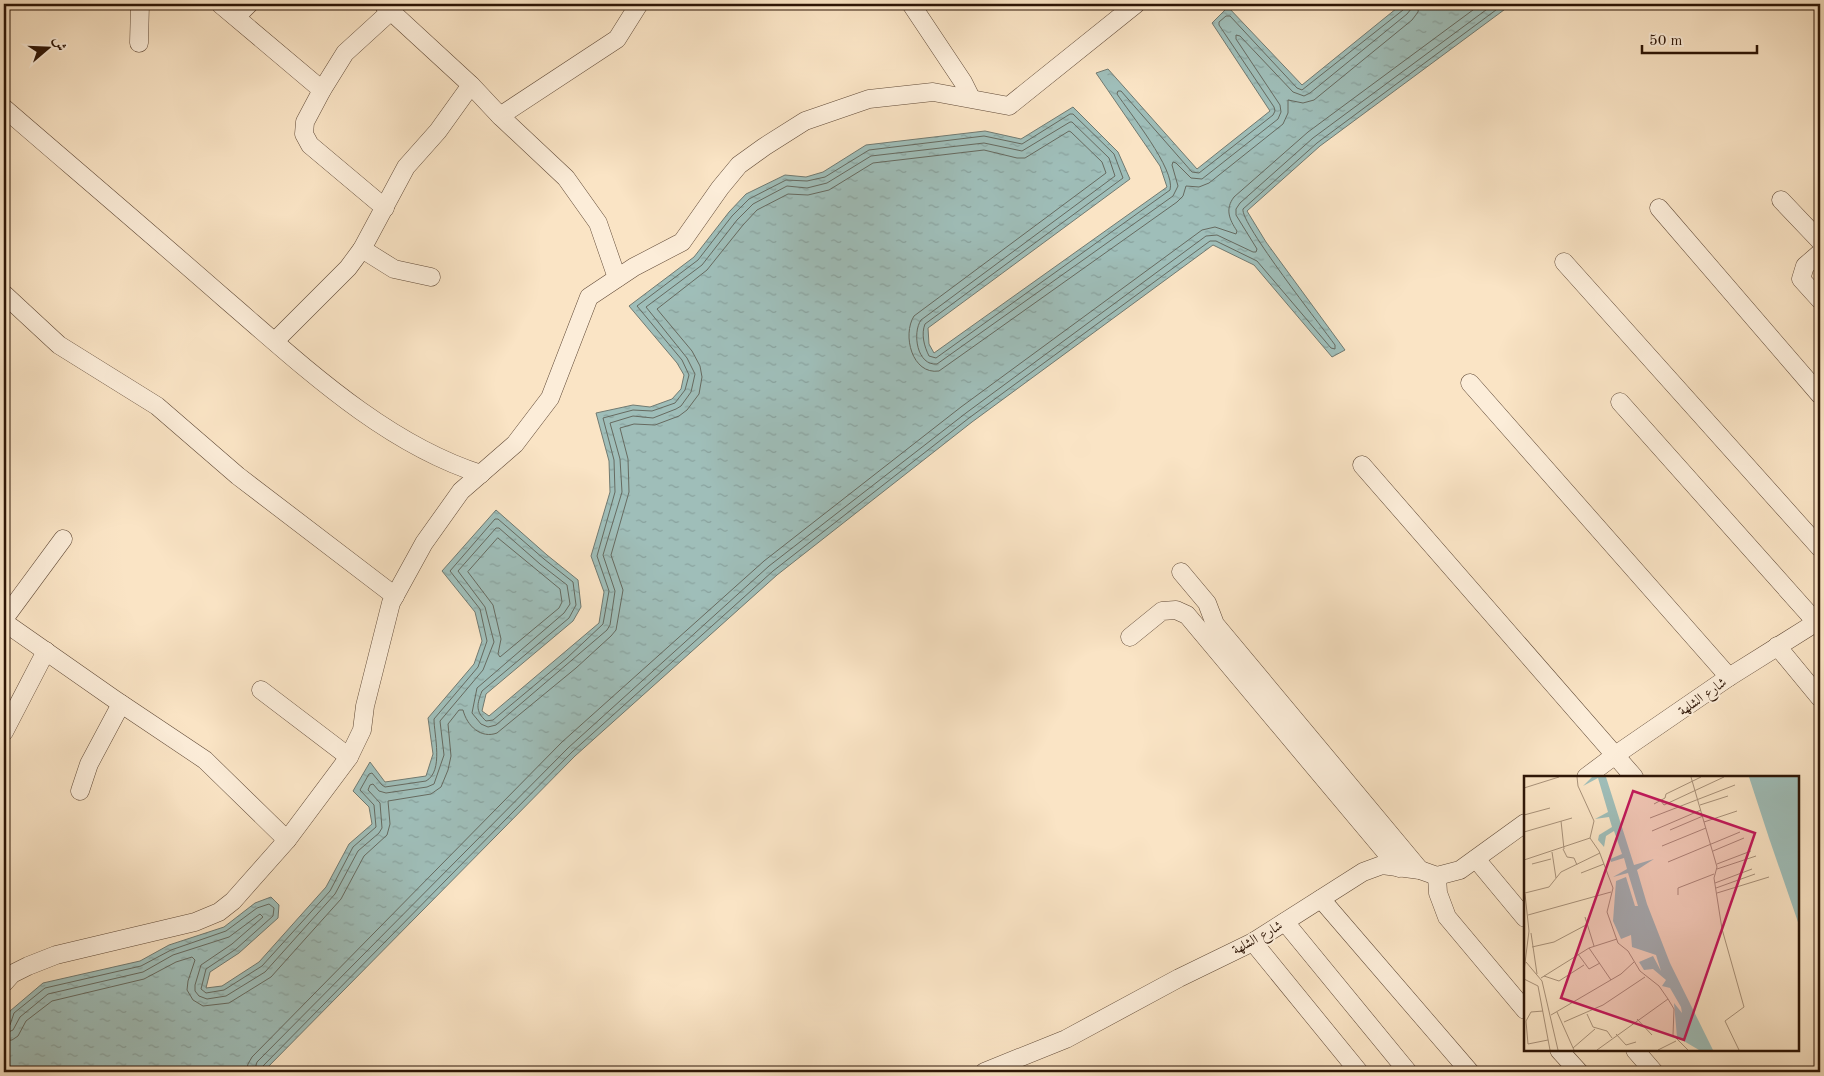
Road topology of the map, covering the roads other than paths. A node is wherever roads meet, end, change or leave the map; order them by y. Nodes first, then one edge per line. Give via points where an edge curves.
1 (140, 4) edge
2 (220, 4) edge
3 (249, 4) edge
4 (638, 4) edge
5 (911, 4) edge
6 (1136, 4) edge
7 (387, 8) edge
8 (236, 17) junction
9 (140, 43) dead end
10 (471, 85) junction
11 (322, 90) junction
12 (971, 98) junction
13 (4, 108) edge
14 (500, 116) junction
15 (1781, 200) dead end
16 (385, 208) junction
17 (1659, 208) dead end
18 (1820, 241) edge
19 (362, 249) junction
20 (1820, 253) edge
21 (1564, 262) dead end
22 (430, 277) dead end
23 (617, 278) junction
24 (4, 294) edge
25 (1820, 300) edge
26 (275, 341) junction
27 (1470, 383) dead end
28 (1820, 395) edge
29 (1620, 402) dead end
30 (1362, 465) dead end
31 (481, 474) junction
32 (63, 539) dead end
33 (1820, 548) edge
34 (1182, 572) dead end
35 (395, 596) junction
36 (4, 621) edge
37 (1818, 621) edge
38 (1130, 637) dead end
39 (1777, 646) junction
40 (46, 651) junction
41 (1729, 677) junction
42 (261, 690) dead end
43 (1820, 698) edge
44 (121, 704) junction
45 (4, 732) edge
46 (1614, 756) junction
47 (349, 757) junction
48 (1587, 776) edge
49 (1633, 776) edge
50 (80, 792) dead end
51 (1524, 823) edge
52 (287, 840) junction
53 (1476, 859) junction
54 (1399, 868) junction
55 (1420, 870) junction
56 (1437, 876) junction
57 (1321, 899) junction
58 (1524, 917) edge
59 (1285, 922) junction
60 (1253, 942) junction
61 (4, 983) edge
62 (1524, 1009) edge
63 (1560, 1051) edge
64 (1636, 1051) edge
65 (984, 1072) edge
66 (1359, 1072) edge
67 (1408, 1072) edge
68 (1470, 1072) edge
69 (1579, 1072) edge
70 (1654, 1072) edge

1 - 9 street
2 - 8 street
3 - 8 street
4 - 14 street via 617,39
5 - 12 street
6 - 12 street via 1009,106
7 - 10 street
7 - 11 street via 345,53
8 - 11 street
10 - 14 street
10 - 16 street via 438,131 406,166
11 - 16 street via 305,122 304,134 310,145
12 - 23 street via 933,92 868,99 805,121 739,165 682,242
13 - 26 street
14 - 23 street via 572,186 598,222
15 - 18 street
16 - 19 street
17 - 28 street
19 - 22 street via 394,269
19 - 26 street via 348,268
20 - 25 street via 1805,266 1801,279
21 - 33 street
23 - 31 street via 589,298 550,398 516,444
24 - 35 street via 59,345 157,406 238,476
26 - 31 street via 353,406 428,453
27 - 41 street
29 - 37 street
30 - 46 street
31 - 35 street via 444,512
32 - 36 street
34 - 55 street via 1206,603 1215,624
35 - 47 street via 365,706 362,730
36 - 40 street
37 - 39 street, شارع الشلهة
38 - 54 street via 1162,611 1176,610 1187,615
39 - 41 street, شارع الشلهة
39 - 43 street
40 - 44 street
40 - 45 street
41 - 46 street, شارع الشلهة
42 - 47 street
44 - 50 street via 89,764
44 - 52 street via 206,760
46 - 48 street, شارع الشلهة
46 - 49 street
47 - 52 street
51 - 53 street
52 - 61 street via 233,901 219,912 195,922 56,955 12,974
53 - 56 street via 1460,870
53 - 58 street
54 - 55 street, شارع الشلهة
54 - 57 street, شارع الشلهة via 1382,865 1363,872
55 - 56 street, شارع الشلهة
56 - 62 street via 1438,893 1447,916
57 - 59 street, شارع الشلهة
57 - 68 street
59 - 60 street, شارع الشلهة
59 - 67 street
60 - 65 street, شارع الشلهة via 1066,1039
60 - 66 street
63 - 69 street
64 - 70 street

